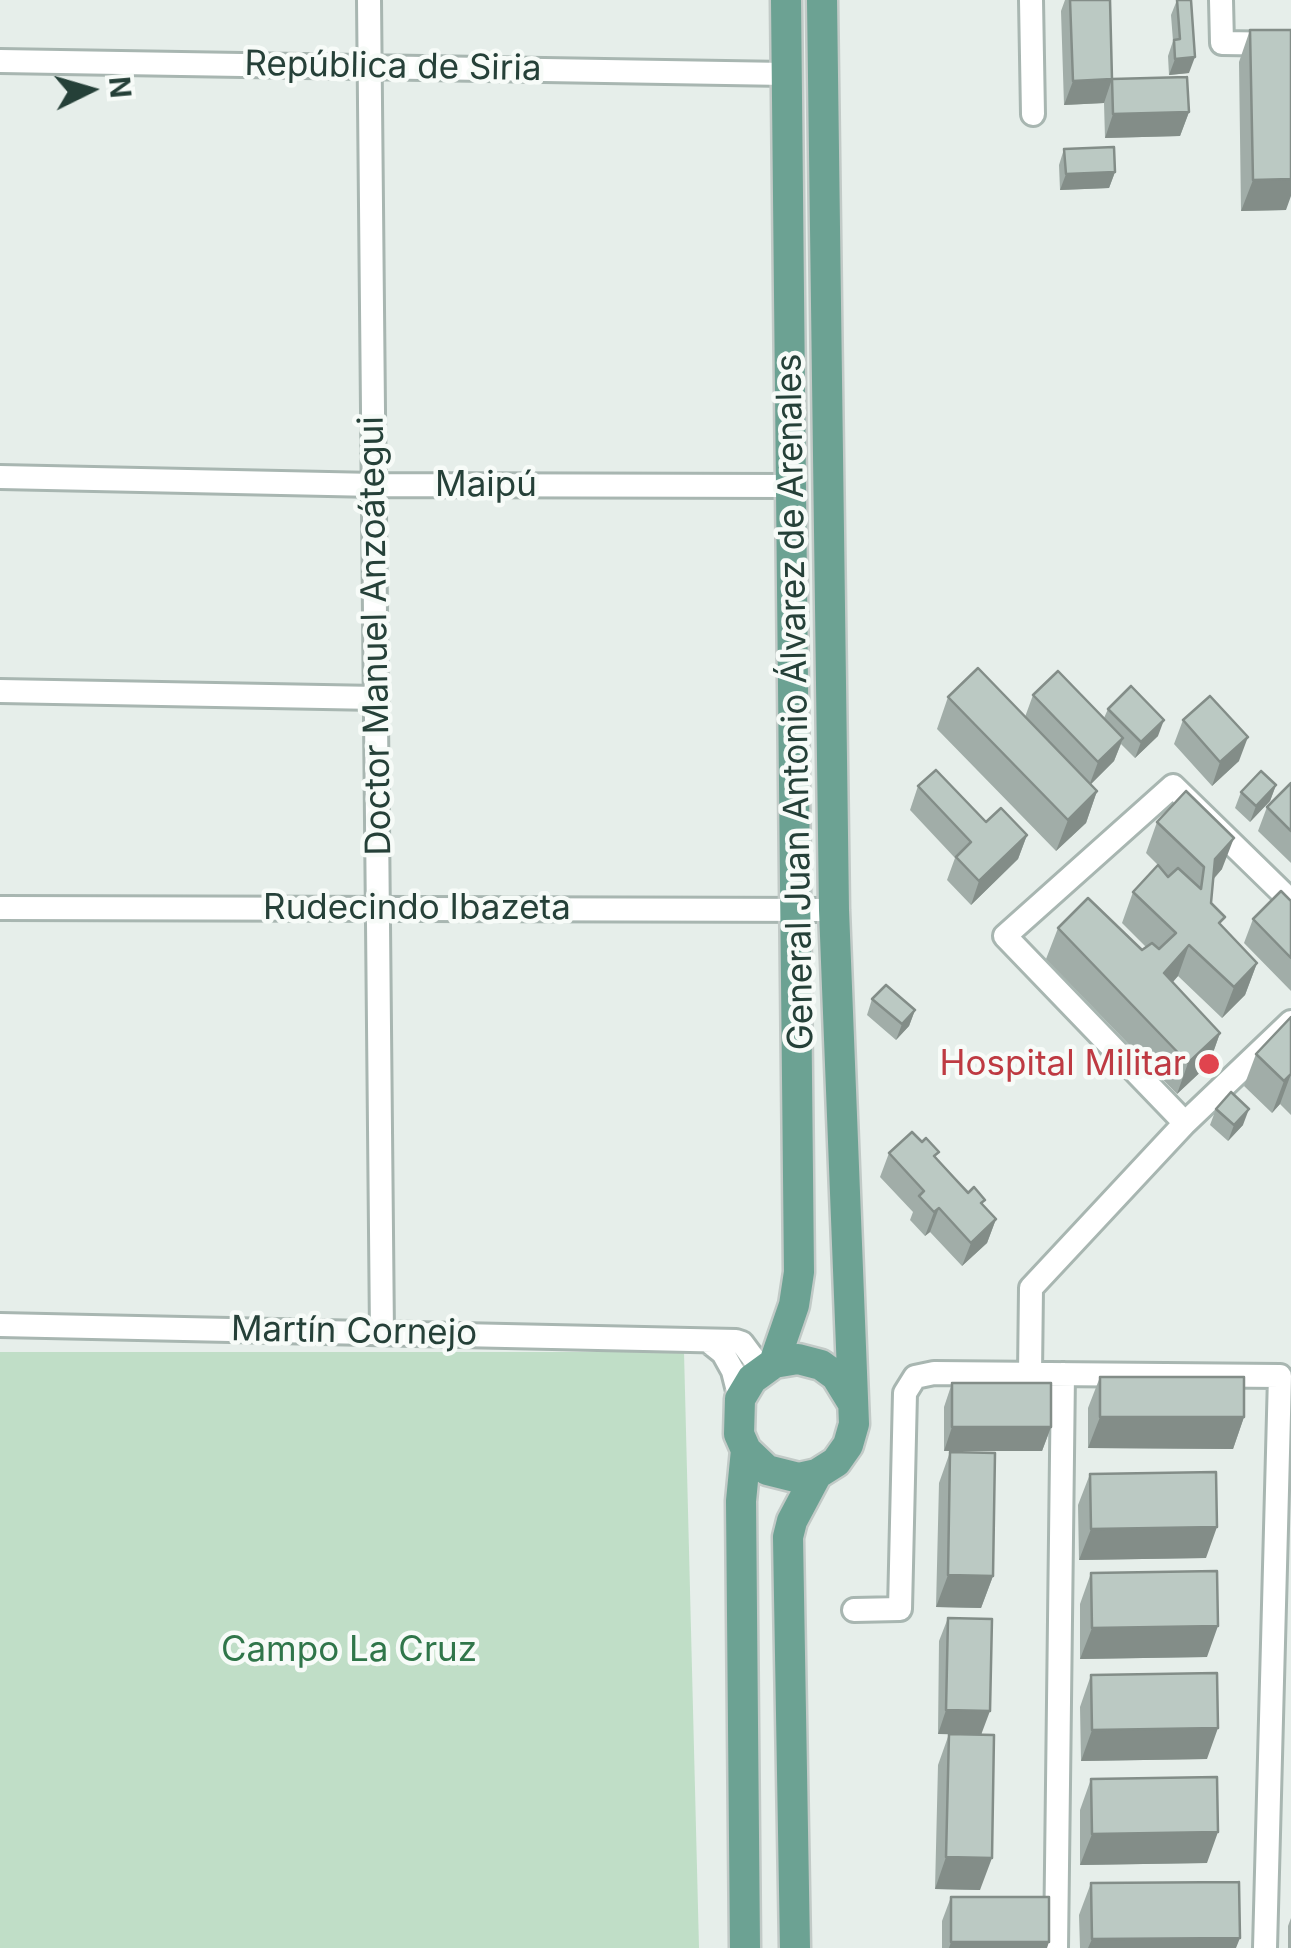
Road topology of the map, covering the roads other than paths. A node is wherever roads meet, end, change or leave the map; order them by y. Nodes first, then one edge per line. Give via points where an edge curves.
1 (369, 0) edge
2 (786, 0) edge
3 (822, 0) edge
4 (1031, 0) edge
5 (1221, 0) edge
6 (1291, 44) edge
7 (0, 60) edge
8 (371, 66) junction
9 (786, 74) junction
10 (1034, 114) dead end
11 (0, 477) edge
12 (375, 485) junction
13 (791, 486) junction
14 (0, 691) edge
15 (376, 698) junction
16 (1291, 901) edge
17 (379, 906) junction
18 (0, 908) edge
19 (794, 910) junction
20 (834, 910) junction
21 (1291, 1022) edge
22 (1185, 1123) junction
23 (0, 1324) edge
24 (382, 1332) junction
25 (708, 1341) junction
26 (768, 1367) junction
27 (1030, 1374) junction
28 (1063, 1374) junction
29 (1286, 1375) edge
30 (740, 1400) junction
31 (852, 1402) junction
32 (746, 1450) junction
33 (1284, 1473) edge
34 (817, 1474) junction
35 (854, 1610) dead end
36 (745, 1948) edge
37 (795, 1948) edge
38 (1056, 1948) edge
39 (1265, 1948) edge

1 - 8 street, Doctor Manuel Anzoátegui
2 - 9 main road, General Juan Antonio Álvarez de Arenales
3 - 20 main road, General Juan Antonio Álvarez de Arenales
4 - 10 street
5 - 6 street via 1222,43
7 - 8 street, República de Siria
8 - 9 street, República de Siria
8 - 12 street, Doctor Manuel Anzoátegui
9 - 13 main road, General Juan Antonio Álvarez de Arenales
11 - 12 street, Maipú
12 - 13 street, Maipú
12 - 15 street, Doctor Manuel Anzoátegui
13 - 19 main road, General Juan Antonio Álvarez de Arenales
14 - 15 street
15 - 17 street, Doctor Manuel Anzoátegui
16 - 22 street via 1173,786 1005,936
17 - 18 street, Rudecindo Ibazeta
17 - 19 street, Rudecindo Ibazeta
17 - 24 street, Doctor Manuel Anzoátegui
19 - 20 street, Rudecindo Ibazeta
19 - 26 main road, General Juan Antonio Álvarez de Arenales via 798,1272 794,1305
20 - 31 main road, General Juan Antonio Álvarez de Arenales
21 - 22 street
22 - 27 street via 1031,1288
23 - 24 street, Martín Cornejo
24 - 25 street, Martín Cornejo
25 - 26 street, Martín Cornejo via 742,1343
25 - 30 street via 724,1353
26 - 30 main road, General Juan Antonio Álvarez de Arenales via 752,1378
26 - 31 main road via 798,1359 822,1365
27 - 28 street
27 - 35 street via 916,1378 906,1393 900,1609
28 - 29 street
28 - 38 street
29 - 33 street
30 - 32 main road via 738,1434
31 - 34 main road, General Juan Antonio Álvarez de Arenales via 848,1444
32 - 34 main road via 781,1476
32 - 36 main road
33 - 39 street
34 - 37 main road, General Juan Antonio Álvarez de Arenales via 788,1537

